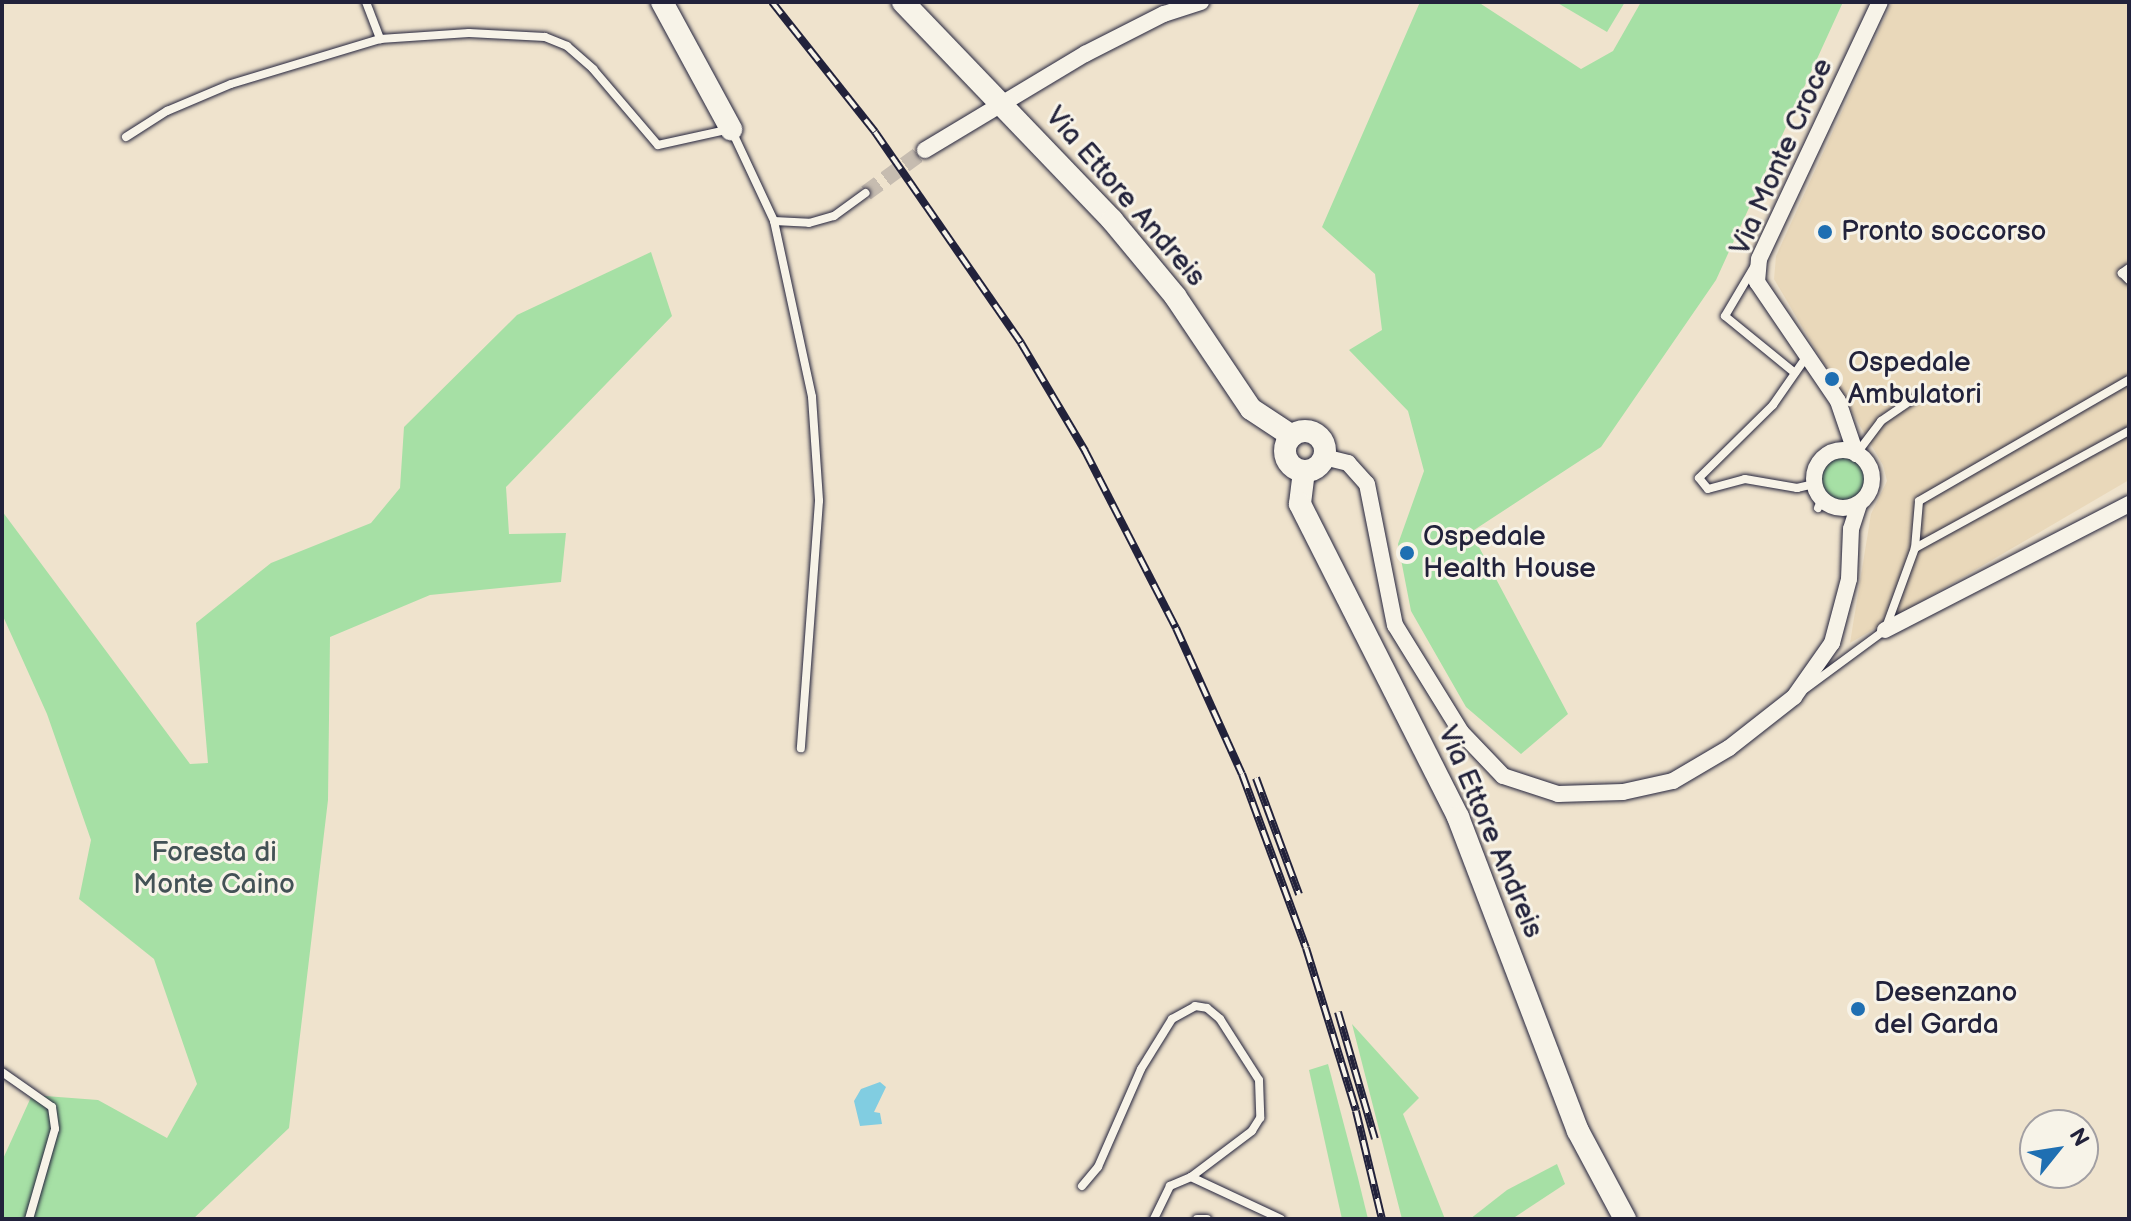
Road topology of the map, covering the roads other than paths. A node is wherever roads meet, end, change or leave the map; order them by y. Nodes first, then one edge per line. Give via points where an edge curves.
1 (366, 2) edge
2 (662, 2) edge
3 (903, 2) edge
4 (1201, 2) edge
5 (1880, 2) edge
6 (380, 39) junction
7 (1002, 103) junction
8 (731, 129) junction
9 (126, 137) dead end
10 (925, 150) tunnel mouth
11 (866, 193) tunnel mouth
12 (774, 221) junction
13 (1759, 259) junction
14 (2129, 268) edge
15 (2129, 280) edge
16 (1807, 356) junction
17 (1795, 373) junction
18 (2129, 380) edge
19 (1916, 397) dead end
20 (1849, 425) junction
21 (2129, 431) edge
22 (1292, 436) junction
23 (1835, 452) junction
24 (1856, 454) junction
25 (1324, 457) junction
26 (1304, 471) junction
27 (1815, 484) junction
28 (1859, 504) junction
29 (2129, 504) edge
30 (1841, 508) junction
31 (1851, 529) junction
32 (1915, 548) junction
33 (1885, 630) junction
34 (1794, 697) junction
35 (801, 748) dead end
36 (2, 1072) edge
37 (1191, 1177) junction
38 (1082, 1186) dead end
39 (29, 1219) edge
40 (1154, 1219) edge
41 (1197, 1219) edge
42 (1207, 1219) edge
43 (1281, 1219) edge
44 (1625, 1219) edge

1 - 6 lane
2 - 8 street
3 - 7 street, Via Ettore Andreis
4 - 7 street via 1164,14
5 - 13 street, Via Monte Croce
6 - 8 lane via 469,33 545,37 567,46 593,69 658,145
6 - 9 lane via 231,84 167,111
7 - 10 street
7 - 22 street, Via Ettore Andreis via 1175,296 1251,409
8 - 12 lane
11 - 12 lane via 834,216 809,223
12 - 35 lane via 812,397 819,501
13 - 16 street, Via Monte Croce via 1757,282
13 - 17 lane via 1725,316
14 - 15 lane via 2122,273
16 - 17 lane
16 - 20 street, Via Monte Croce
17 - 27 lane via 1773,405 1699,478 1708,489 1745,479 1798,493
18 - 32 lane via 1919,501
19 - 24 lane via 1881,421
20 - 23 street
20 - 24 street, Via Monte Croce
21 - 32 lane
22 - 25 street via 1313,432 1323,443
22 - 26 street via 1286,457
23 - 24 street
23 - 27 street via 1817,468
24 - 28 street via 1872,475 1869,493
25 - 26 street
25 - 34 street via 1348,463 1367,484 1395,625 1461,732 1503,776 1558,794 1623,792 1673,781 1729,748
26 - 44 street, Via Ettore Andreis via 1300,504 1458,817 1578,1131
27 - 30 street via 1820,504
28 - 30 street
28 - 31 street
29 - 33 street
30 - 31 street
31 - 34 street via 1849,579 1832,643
32 - 33 lane
33 - 34 lane
36 - 39 lane via 52,1107 55,1129
37 - 38 lane via 1252,1131 1260,1118 1259,1080 1220,1019 1195,1006 1172,1019 1141,1069 1098,1167
37 - 40 lane via 1170,1186
37 - 43 lane
41 - 42 lane

